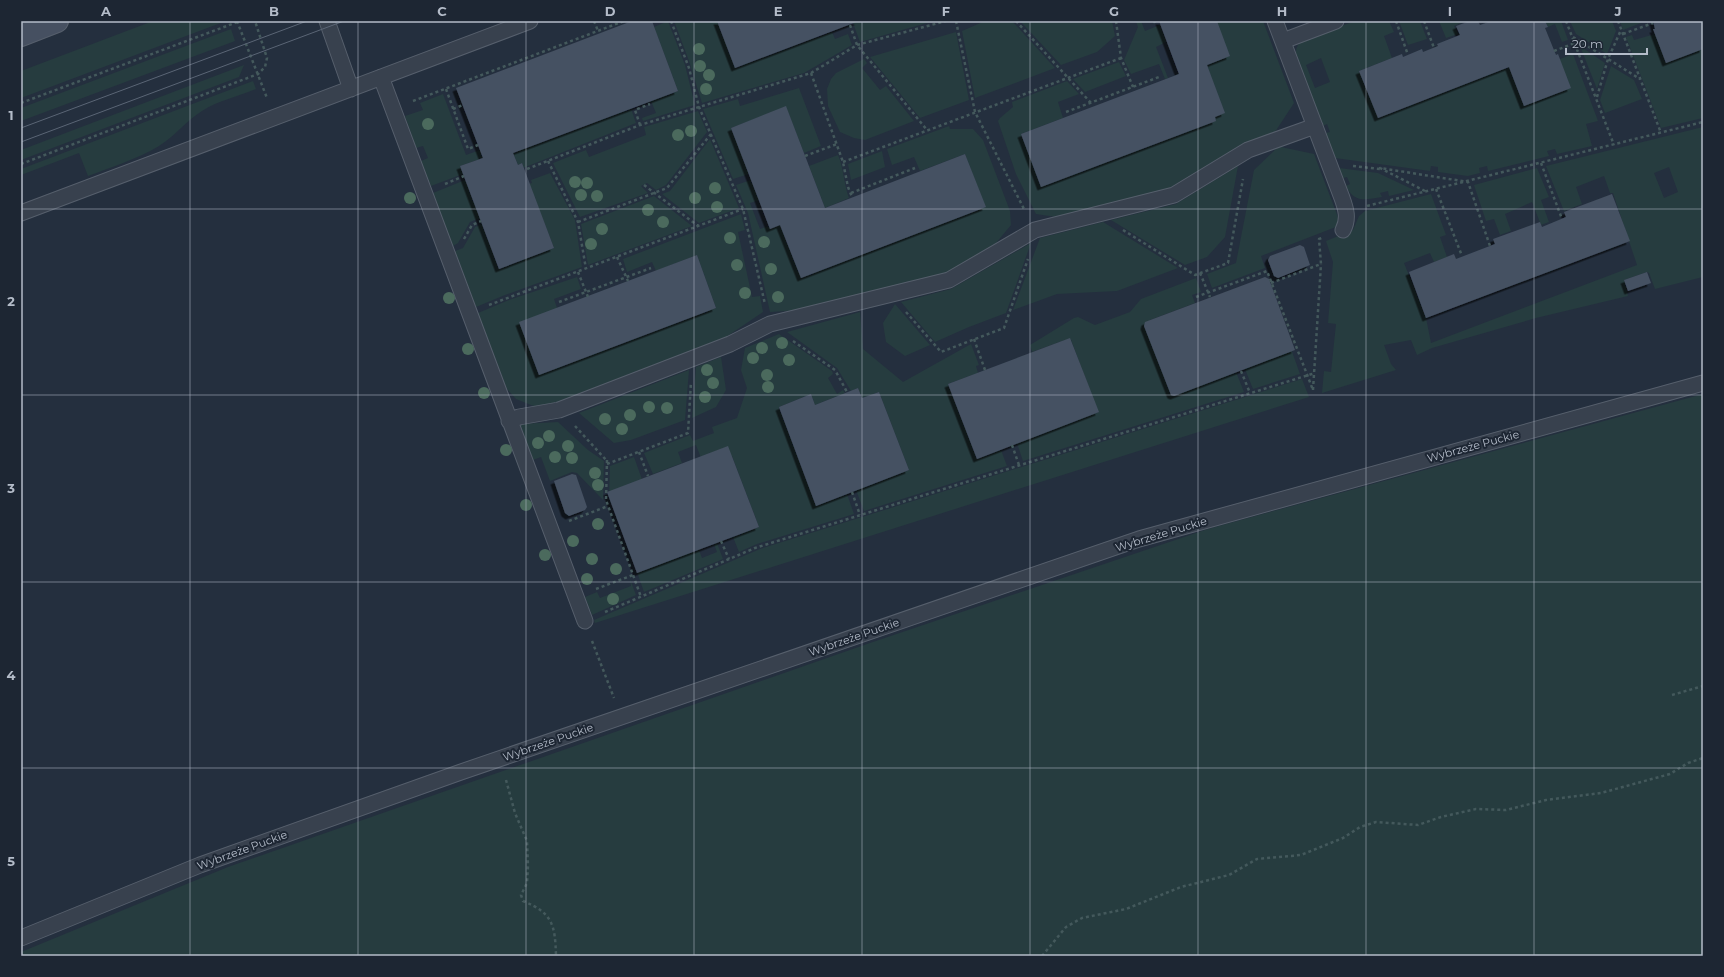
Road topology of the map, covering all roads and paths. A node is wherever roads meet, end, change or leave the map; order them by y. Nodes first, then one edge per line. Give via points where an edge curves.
1 (57, 21) edge
2 (238, 21) edge
3 (255, 21) edge
4 (327, 21) edge
5 (530, 21) edge
6 (594, 21) edge
7 (624, 21) edge
8 (671, 21) edge
9 (946, 21) edge
10 (956, 21) edge
11 (1016, 21) edge
12 (1116, 21) edge
13 (1275, 21) edge
14 (1336, 21) edge
15 (1396, 21) edge
16 (1424, 21) edge
17 (1566, 21) edge
18 (1618, 21) edge
19 (1653, 23) dead end
20 (850, 25) dead end
21 (1621, 30) junction
22 (598, 31) junction
23 (1623, 34) junction
24 (21, 35) edge
25 (1572, 36) junction
26 (1283, 41) junction
27 (1575, 43) junction
28 (857, 46) junction
29 (1434, 48) dead end
30 (1554, 51) dead end
31 (1408, 55) dead end
32 (1121, 58) junction
33 (1608, 59) junction
34 (810, 73) junction
35 (258, 74) junction
36 (381, 77) junction
37 (1159, 77) dead end
38 (1068, 78) junction
39 (1640, 80) junction
40 (1133, 87) junction
41 (446, 88) junction
42 (351, 89) junction
43 (1596, 98) junction
44 (21, 103) edge
45 (1091, 103) junction
46 (650, 104) dead end
47 (463, 105) dead end
48 (699, 107) junction
49 (392, 109) junction
50 (453, 109) junction
51 (975, 112) junction
52 (1066, 112) dead end
53 (274, 118) junction
54 (1703, 122) edge
55 (640, 125) junction
56 (1315, 126) junction
57 (927, 130) junction
58 (1661, 133) junction
59 (711, 134) junction
60 (837, 144) junction
61 (478, 145) dead end
62 (1614, 145) junction
63 (1248, 150) junction
64 (805, 156) dead end
65 (548, 161) junction
66 (843, 162) junction
67 (1541, 163) junction
68 (21, 164) edge
69 (915, 168) dead end
70 (527, 169) dead end
71 (1468, 182) junction
72 (644, 185) dead end
73 (1436, 189) junction
74 (1426, 191) junction
75 (654, 193) junction
76 (851, 193) junction
77 (852, 197) dead end
78 (1345, 206) junction
79 (743, 209) junction
80 (21, 213) edge
81 (1097, 214) junction
82 (1562, 219) dead end
83 (578, 222) junction
84 (698, 226) junction
85 (1037, 229) junction
86 (1343, 230) joint
87 (1490, 246) dead end
88 (1462, 256) dead end
89 (618, 257) junction
90 (1321, 264) junction
91 (651, 268) dead end
92 (586, 269) junction
93 (578, 272) junction
94 (1200, 274) junction
95 (626, 277) junction
96 (628, 281) dead end
97 (1271, 283) junction
98 (586, 292) junction
99 (1208, 293) junction
100 (890, 294) junction
101 (588, 297) dead end
102 (1196, 298) dead end
103 (1210, 298) dead end
104 (559, 302) dead end
105 (469, 313) junction
106 (770, 324) junction
107 (974, 339) junction
108 (693, 358) junction
109 (985, 370) dead end
110 (1241, 371) dead end
111 (1314, 373) junction
112 (1307, 375) junction
113 (1703, 383) edge
114 (847, 392) dead end
115 (1250, 393) junction
116 (559, 410) junction
117 (510, 421) junction
118 (1012, 445) dead end
119 (639, 452) junction
120 (607, 462) junction
121 (1019, 465) junction
122 (648, 476) dead end
123 (852, 492) dead end
124 (608, 506) junction
125 (860, 515) junction
126 (550, 528) junction
127 (721, 542) dead end
128 (729, 559) junction
129 (633, 575) junction
130 (576, 596) junction
131 (641, 597) junction
132 (588, 627) junction
133 (1703, 686) edge
134 (1672, 696) dead end
135 (621, 717) junction
136 (500, 758) junction
137 (1703, 758) edge
138 (21, 938) edge
139 (556, 956) edge
140 (1042, 956) edge

1 - 24 main road
2 - 35 path
2 - 44 path
3 - 35 path via 267,58 265,67
4 - 42 lane
5 - 36 lane
6 - 22 path
7 - 22 path
8 - 48 path via 689,68
9 - 28 path
10 - 51 path
11 - 38 path
12 - 32 path
13 - 26 lane
14 - 26 lane
15 - 31 path
16 - 29 path
17 - 25 path
18 - 21 path
19 - 23 path
20 - 28 path
21 - 23 path
21 - 33 path
22 - 41 path
23 - 39 path
25 - 27 path
25 - 33 path
26 - 56 lane
27 - 30 path
27 - 43 path
28 - 34 path
28 - 57 path
32 - 38 path
32 - 40 path
33 - 39 path
33 - 43 path
34 - 48 path
34 - 60 path
35 - 53 path
35 - 68 path
36 - 42 lane
36 - 49 lane
37 - 40 path
38 - 45 path
38 - 51 path
39 - 58 path
40 - 45 path
41 - 49 path
41 - 50 path
42 - 53 lane
43 - 62 path
45 - 52 path
46 - 55 path via 635,110
47 - 50 path
48 - 55 path
48 - 59 path
49 - 105 lane
50 - 61 path via 468,149
51 - 57 path
51 - 85 path
53 - 80 lane
54 - 58 path
55 - 65 path
56 - 63 lane
56 - 78 lane
57 - 66 path
58 - 62 path
59 - 75 path via 667,188
59 - 79 path
60 - 64 path
60 - 66 path
62 - 67 path
63 - 81 lane via 1174,195
63 - 94 path via 1228,263
65 - 70 path
65 - 83 path
66 - 76 path
67 - 71 path
67 - 82 path
69 - 76 path
71 - 73 path
71 - 74 path via 1380,168
71 - 87 path
72 - 75 path
73 - 74 path
73 - 88 path
74 - 78 path via 1366,206
75 - 83 path
75 - 84 path
76 - 77 path
78 - 86 lane via 1347,223
79 - 84 path
79 - 106 path
81 - 85 lane
81 - 94 path via 1195,275
83 - 92 path
84 - 89 path
85 - 100 lane via 949,280
85 - 107 path via 1004,328
86 - 90 path via 1319,239
89 - 92 path
89 - 95 path
90 - 97 path
90 - 111 path
91 - 95 path
92 - 93 path
93 - 98 path
93 - 105 path
94 - 99 path
95 - 96 path
95 - 98 path
97 - 99 path via 1267,271
97 - 112 path
98 - 101 path
98 - 104 path
99 - 102 path
99 - 103 path
100 - 106 lane
100 - 107 path via 941,352
105 - 117 lane
106 - 108 lane via 730,344
106 - 114 path via 835,370
107 - 109 path
108 - 116 lane
108 - 119 path via 688,433
110 - 115 path
111 - 112 path
111 - 112 path via 1313,390
112 - 115 path
113 - 135 lane, Wybrzeże Puckie via 1140,539
115 - 121 path
116 - 117 lane
116 - 120 path
117 - 126 lane
118 - 121 path
119 - 120 path
119 - 122 path
120 - 124 path
121 - 125 path
123 - 125 path
124 - 126 path
124 - 129 path
125 - 128 path via 755,548
126 - 130 lane
127 - 128 path
128 - 131 path
129 - 130 path
129 - 131 path
130 - 132 lane
131 - 132 path
132 - 135 path
133 - 134 path
135 - 136 lane, Wybrzeże Puckie
136 - 138 lane, Wybrzeże Puckie via 200,865
136 - 139 path via 515,812 527,841 527,883 521,895 522,901 538,907 550,918
137 - 140 path via 1688,763 1670,774 1601,793 1546,800 1506,810 1476,809 1441,817 1418,826 1376,822 1302,855 1257,859 1230,875 1181,887 1126,909 1082,918 1066,927

